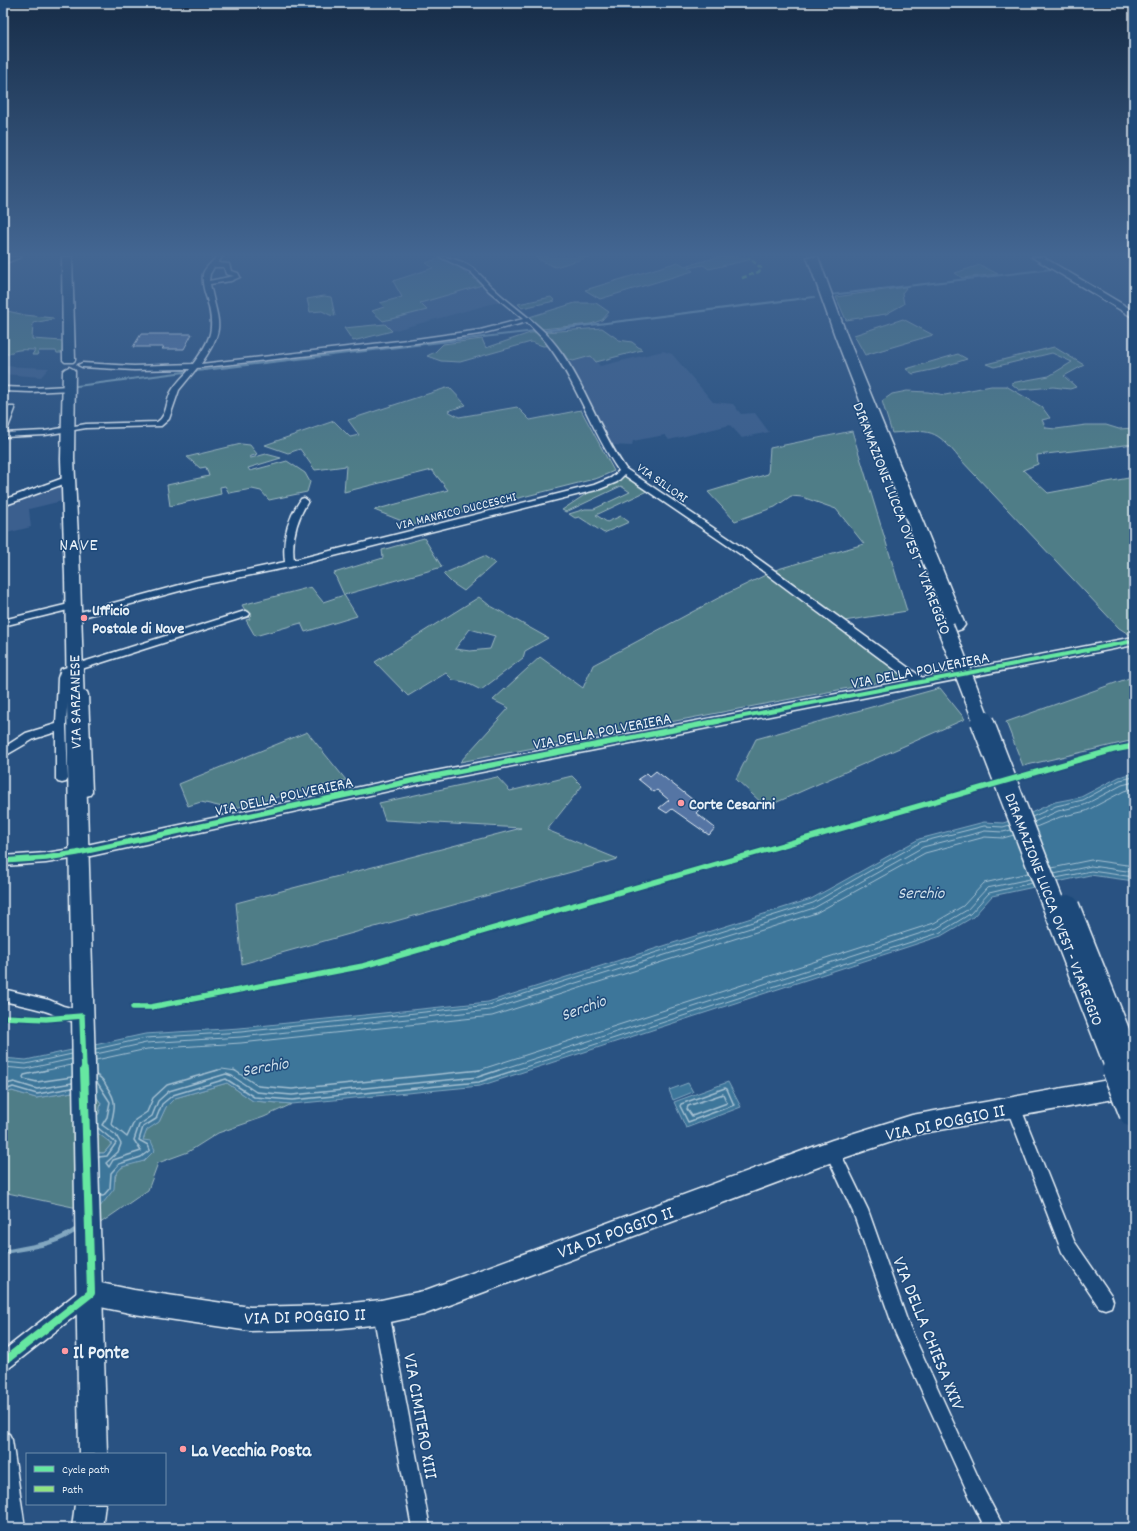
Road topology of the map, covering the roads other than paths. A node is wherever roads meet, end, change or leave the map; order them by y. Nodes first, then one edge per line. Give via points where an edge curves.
1 (68, 328) edge
2 (214, 328) edge
3 (494, 328) edge
4 (536, 328) edge
5 (831, 328) edge
6 (838, 328) edge
7 (68, 366) junction
8 (194, 367) junction
9 (68, 388) junction
10 (3, 389) edge
11 (11, 409) dead end
12 (68, 429) junction
13 (3, 430) edge
14 (3, 434) edge
15 (623, 471) junction
16 (69, 479) junction
17 (304, 501) dead end
18 (3, 503) edge
19 (290, 564) junction
20 (72, 612) junction
21 (245, 614) dead end
22 (3, 623) edge
23 (951, 625) junction
24 (1134, 641) edge
25 (77, 667) junction
26 (920, 682) junction
27 (61, 726) junction
28 (3, 753) edge
29 (62, 779) dead end
30 (86, 805) dead end
31 (77, 853) junction
32 (3, 861) edge
33 (3, 995) edge
34 (82, 1016) junction
35 (1134, 1071) edge
36 (1134, 1085) edge
37 (1013, 1106) junction
38 (1134, 1113) edge
39 (832, 1151) junction
40 (91, 1293) junction
41 (1105, 1301) dead end
42 (381, 1312) junction
43 (3, 1362) edge
44 (3, 1440) edge
45 (93, 1453) edge
46 (90, 1505) edge
47 (16, 1528) edge
48 (87, 1528) edge
49 (421, 1528) edge
50 (995, 1528) edge

1 - 7 main road, VIA SARZANESE
2 - 8 street via 214,333
3 - 8 street via 416,341
4 - 15 street, VIA SILLORI via 548,340 567,368 612,455
5 - 23 highway, DIRAMAZIONE LUCCA OVEST - VIAREGGIO
6 - 23 highway, DIRAMAZIONE LUCCA OVEST - VIAREGGIO
7 - 8 street
7 - 9 main road, VIA SARZANESE
8 - 12 street via 173,396 166,418 162,422
9 - 10 street
9 - 12 main road, VIA SARZANESE
11 - 13 street
12 - 14 street via 45,433
12 - 16 main road, VIA SARZANESE
15 - 19 street, VIA MANRICO DUCCESCHI via 614,480 597,487
15 - 26 street, VIA SILLORI via 769,570
16 - 18 street
16 - 20 main road, VIA SARZANESE
17 - 19 street via 297,511 291,535 288,552
19 - 20 street, VIA MANRICO DUCCESCHI
20 - 22 street, VIA MANRICO DUCCESCHI
20 - 25 main road, VIA SARZANESE
21 - 25 street
23 - 35 highway, DIRAMAZIONE LUCCA OVEST - VIAREGGIO, bridge
23 - 38 highway, DIRAMAZIONE LUCCA OVEST - VIAREGGIO, bridge
24 - 26 street, VIA DELLA POLVERIERA
25 - 27 street via 63,674
25 - 30 street
25 - 31 main road, VIA SARZANESE
26 - 31 street, VIA DELLA POLVERIERA via 425,778
27 - 28 street via 30,736
27 - 29 street
31 - 32 street
31 - 34 main road, VIA SARZANESE
33 - 34 street
34 - 40 main road, VIA SARZANESE
36 - 37 main road, VIA DI POGGIO II
37 - 39 main road, VIA DI POGGIO II via 912,1125
37 - 41 street via 1068,1246
39 - 42 main road, VIA DI POGGIO II via 423,1303
39 - 50 street, VIA DELLA CHIESA XXIV via 860,1210 901,1326
40 - 42 main road, VIA DI POGGIO II via 250,1319 332,1317
40 - 43 street
40 - 45 main road
42 - 49 street, VIA CIMITERO XIII
44 - 47 street
46 - 48 main road

